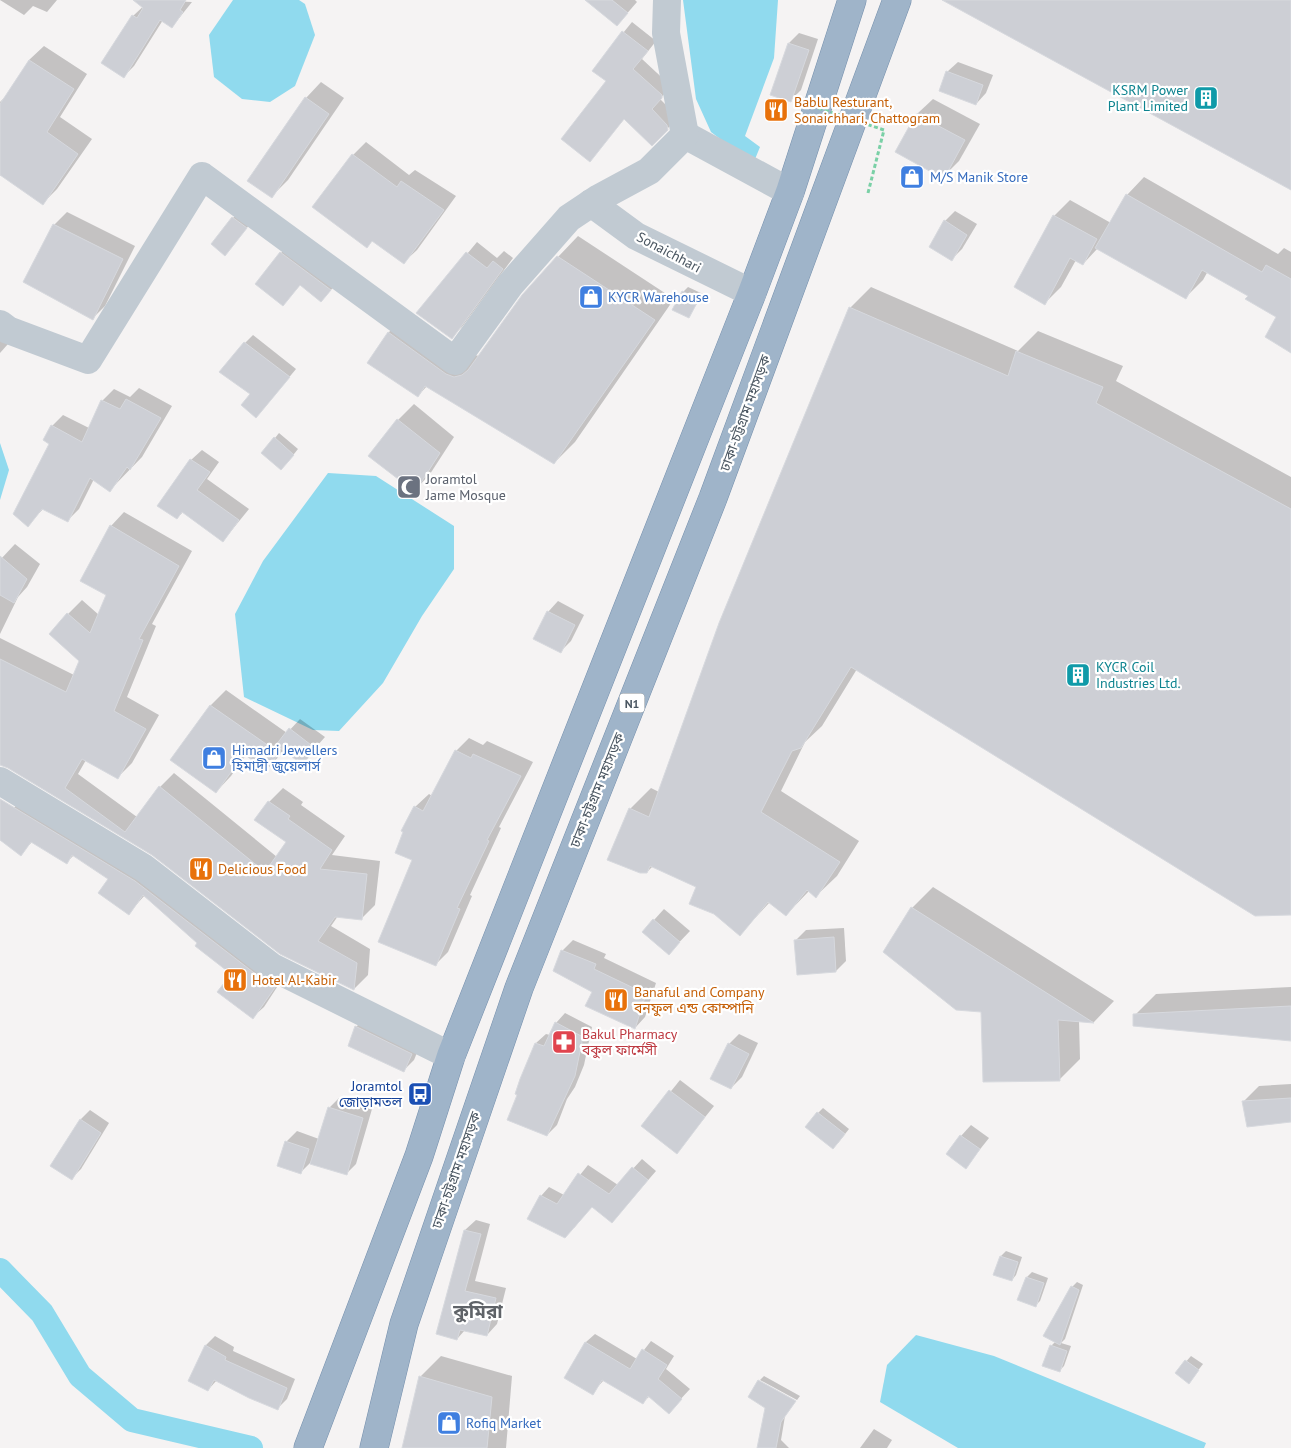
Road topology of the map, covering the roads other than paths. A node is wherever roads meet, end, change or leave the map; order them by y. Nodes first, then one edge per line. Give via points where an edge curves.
1 (667, 0) edge
2 (852, 0) edge
3 (897, 0) edge
4 (685, 135) junction
5 (790, 192) junction
6 (591, 203) junction
7 (752, 293) junction
8 (0, 324) edge
9 (0, 781) edge
10 (451, 1056) junction
11 (308, 1448) edge
12 (374, 1448) edge

1 - 4 street via 666,33
2 - 5 highway
3 - 12 highway, ঢাকা-চট্টগ্রাম মহাসড়ক / N1 via 713,498 518,988 404,1324
4 - 5 street
4 - 6 street via 649,170
5 - 7 highway
6 - 7 street, Sonaichhari via 636,236
6 - 8 street via 569,218 510,285 455,361 202,176 88,360 8,330
7 - 10 highway
9 - 10 street via 144,868 272,966
10 - 11 highway via 419,1156

